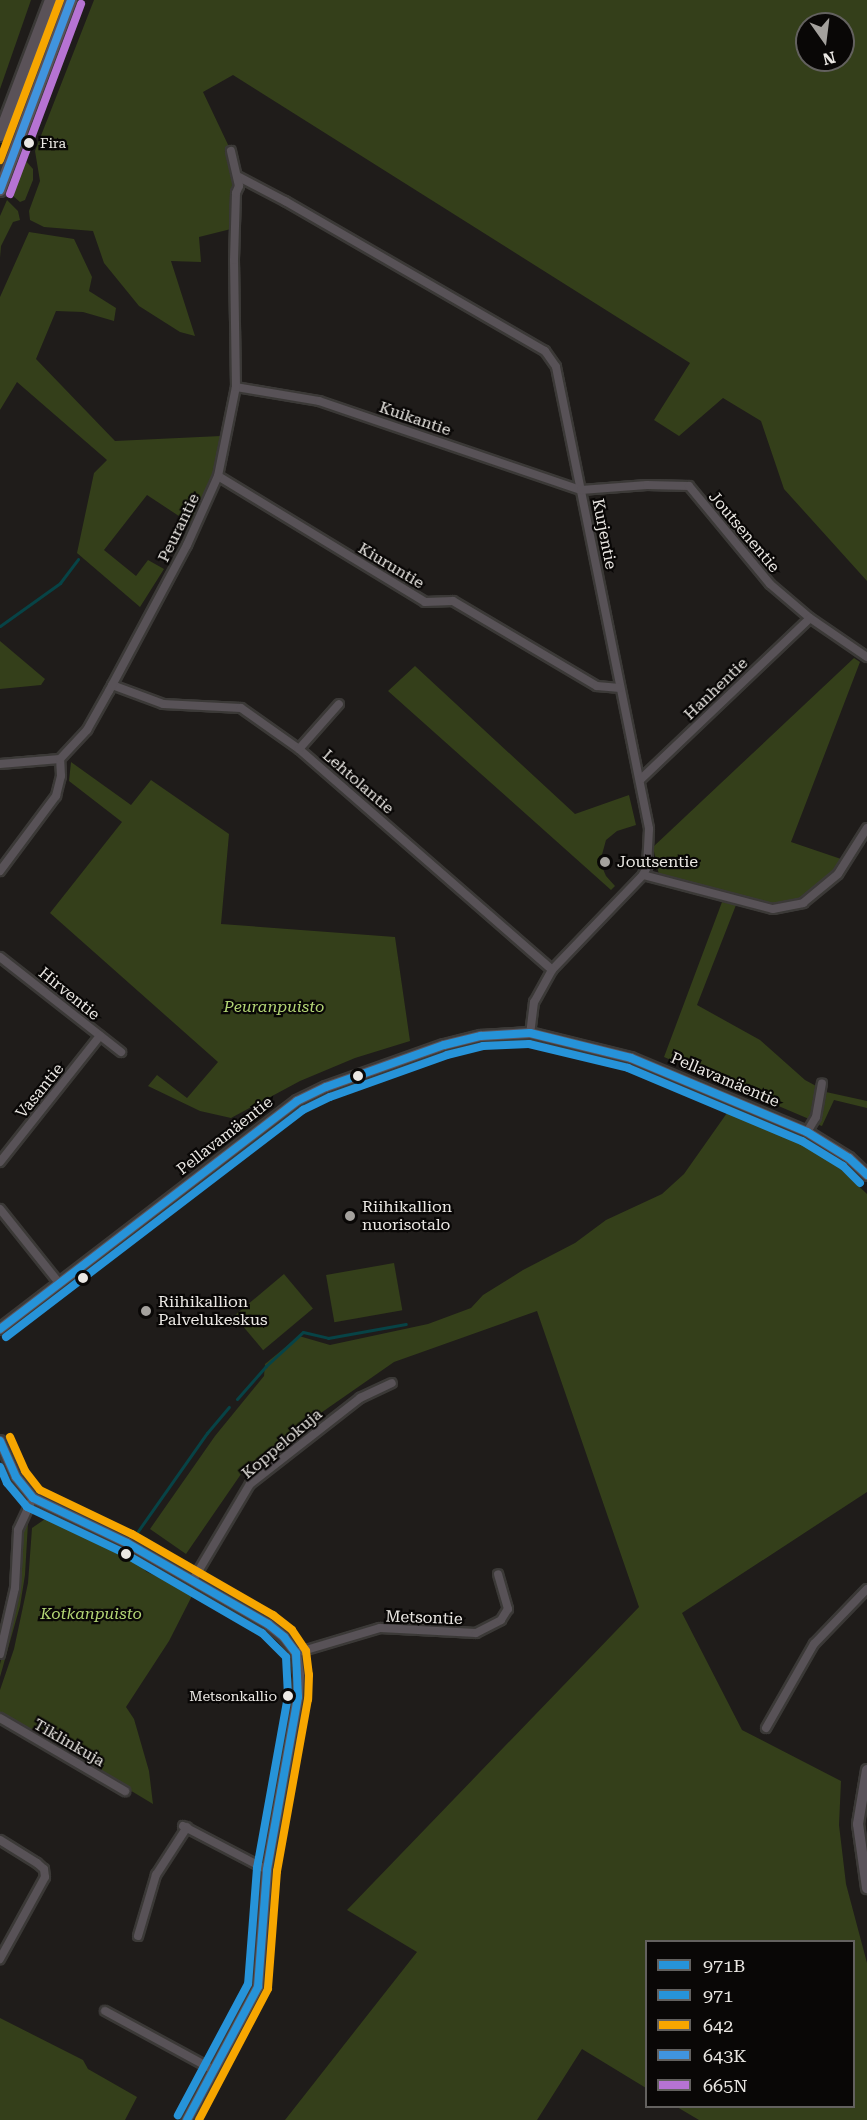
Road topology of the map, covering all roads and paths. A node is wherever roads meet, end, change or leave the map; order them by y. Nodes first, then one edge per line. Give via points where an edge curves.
1 (51, 0) edge
2 (71, 0) edge
3 (0, 135) edge
4 (231, 151) dead end
5 (239, 177) junction
6 (0, 190) edge
7 (236, 387) junction
8 (218, 476) junction
9 (581, 490) junction
10 (810, 618) junction
11 (867, 657) edge
12 (112, 685) junction
13 (620, 688) junction
14 (339, 704) dead end
15 (299, 749) junction
16 (60, 759) junction
17 (0, 764) edge
18 (641, 779) junction
19 (866, 835) edge
20 (0, 871) edge
21 (643, 875) junction
22 (0, 957) edge
23 (552, 970) junction
24 (530, 1033) junction
25 (100, 1036) junction
26 (121, 1052) dead end
27 (822, 1084) dead end
28 (807, 1132) junction
29 (0, 1162) edge
30 (867, 1175) edge
31 (0, 1209) edge
32 (59, 1283) junction
33 (0, 1329) edge
34 (392, 1383) dead end
35 (0, 1441) edge
36 (33, 1498) junction
37 (498, 1574) dead end
38 (192, 1580) junction
39 (867, 1589) edge
40 (296, 1653) junction
41 (0, 1654) edge
42 (0, 1718) edge
43 (766, 1728) dead end
44 (867, 1770) edge
45 (124, 1791) dead end
46 (0, 1840) edge
47 (267, 1870) junction
48 (867, 1888) edge
49 (138, 1936) dead end
50 (0, 1959) edge
51 (105, 2011) dead end
52 (212, 2069) junction
53 (187, 2120) edge

1 - 3 main road
2 - 6 main road
4 - 5 street, Peurantie
5 - 7 street, Peurantie via 234,260
5 - 9 street, Kurjentie via 544,351 556,367
7 - 8 street, Peurantie
7 - 9 street, Kuikantie via 319,400
8 - 12 street, Peurantie via 187,545
8 - 13 street, Kiuruntie via 425,602 453,601 597,686
9 - 10 street, Joutsenentie via 688,486 770,584
9 - 13 street, Kurjentie
10 - 11 street, Joutsenentie
10 - 18 street, Hanhentie
12 - 15 street, Lehtolantie via 163,705 242,708
12 - 16 street, Peurantie via 87,730
13 - 18 street, Kurjentie
14 - 15 street
15 - 23 street, Lehtolantie
16 - 17 street
16 - 20 street via 56,796
18 - 21 street, Kurjentie via 649,829
19 - 21 street via 838,874 803,903 773,909
21 - 23 street
22 - 25 street, Hirventie
23 - 24 street via 534,1002
24 - 28 street, Pellavamäentie via 631,1058
24 - 32 street, Pellavamäentie via 502,1033 454,1042 311,1094 262,1126
25 - 26 street, Hirventie
25 - 29 street, Vasantie
27 - 28 street via 816,1117
28 - 30 street, Pellavamäentie via 849,1158
31 - 32 street
32 - 33 street, Pellavamäentie
34 - 38 street, Koppelokuja via 360,1398 250,1484
35 - 36 street via 16,1477
36 - 38 street via 127,1543
36 - 41 street via 18,1530 15,1588
37 - 40 street, Metsontie via 508,1609 501,1620 476,1633 380,1628
38 - 40 street via 278,1630
39 - 43 street via 814,1644
40 - 47 street via 298,1697
42 - 45 street, Tiklinkuja
44 - 48 street via 858,1824
46 - 50 street via 37,1863 44,1869 45,1877
47 - 49 street via 184,1826 156,1875
47 - 52 street via 258,1987
51 - 52 street
52 - 53 street

